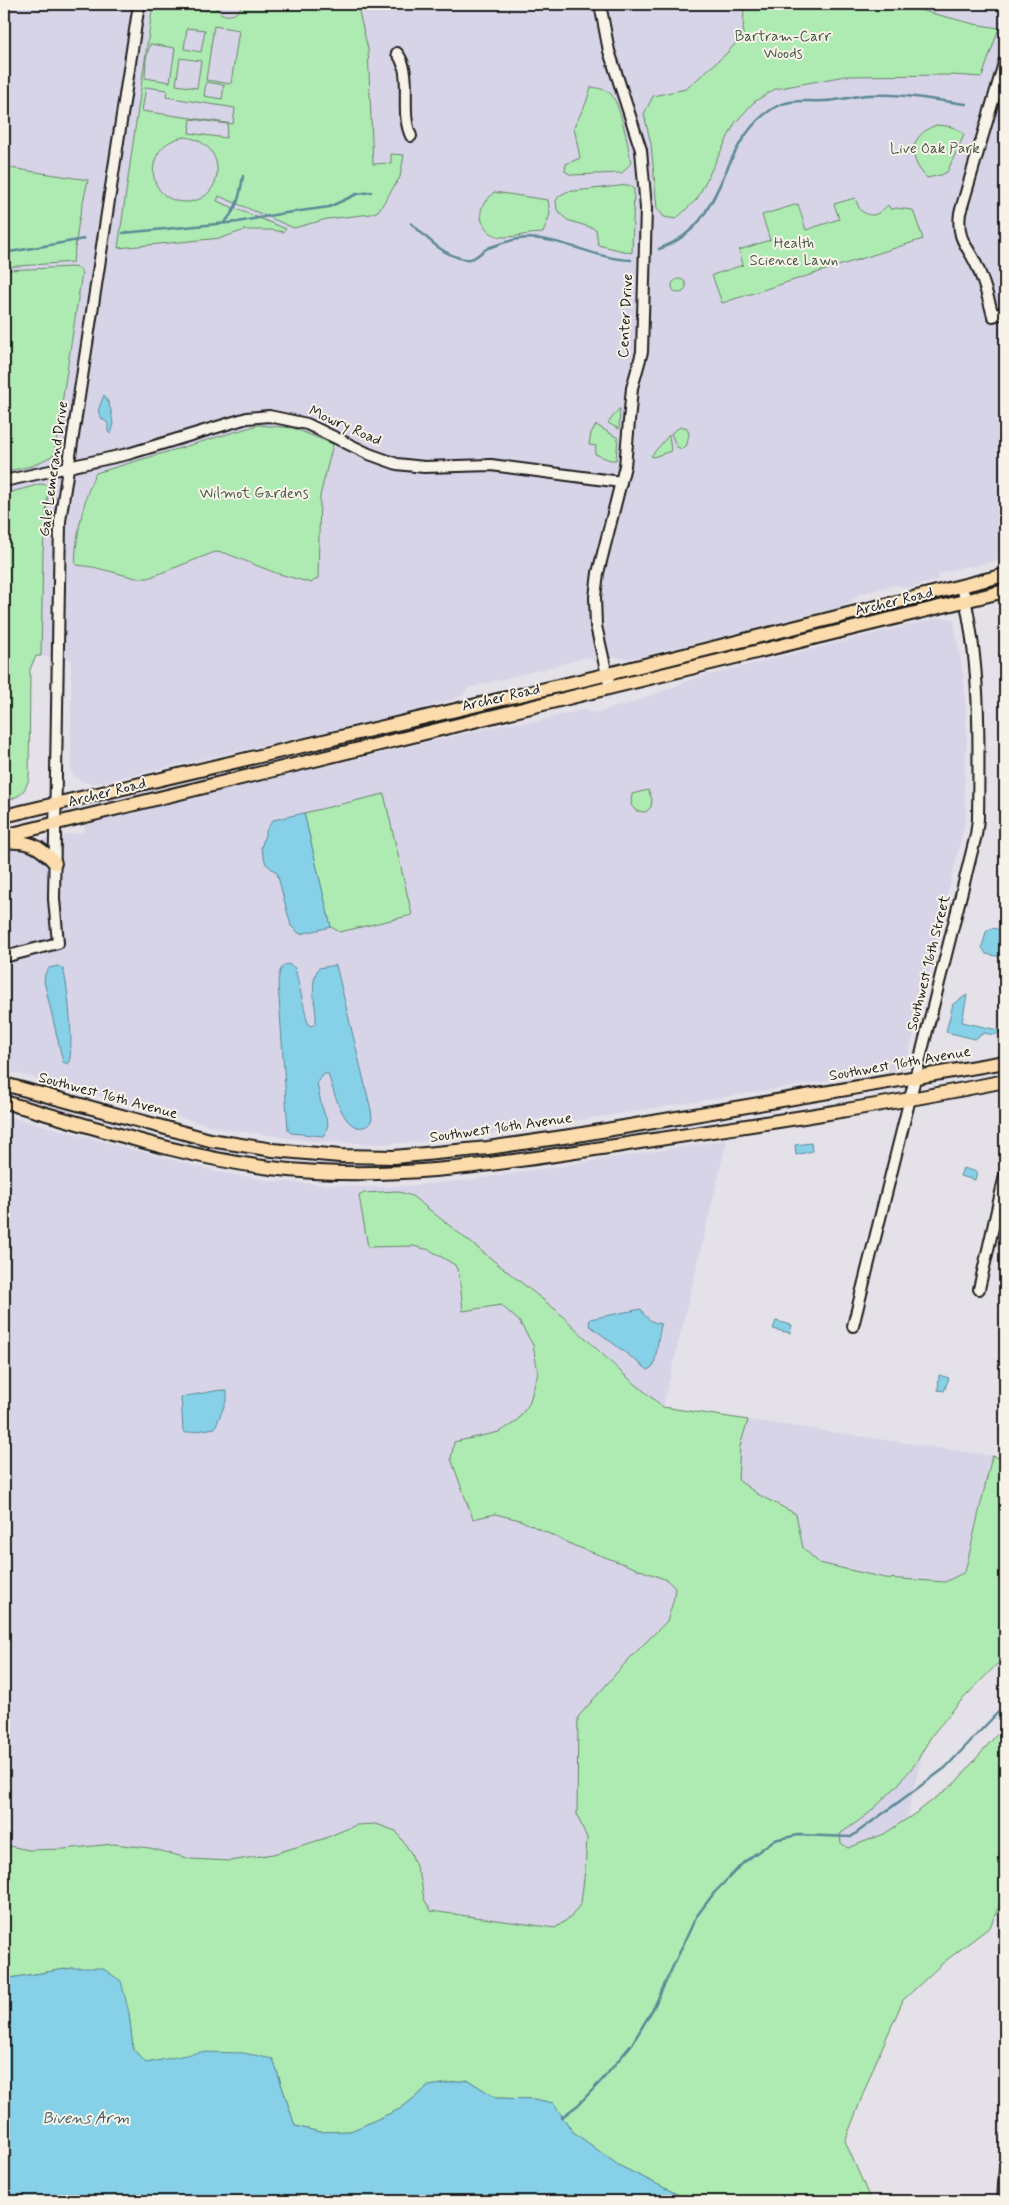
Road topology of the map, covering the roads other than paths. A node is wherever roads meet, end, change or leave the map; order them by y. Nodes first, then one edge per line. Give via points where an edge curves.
1 (139, 4) edge
2 (600, 4) edge
3 (397, 53) dead end
4 (1005, 60) edge
5 (411, 136) dead end
6 (1005, 312) edge
7 (68, 466) junction
8 (4, 481) edge
9 (621, 482) junction
10 (1005, 576) edge
11 (962, 586) junction
12 (1005, 591) edge
13 (966, 600) junction
14 (607, 675) junction
15 (610, 688) junction
16 (56, 802) junction
17 (4, 816) edge
18 (56, 822) junction
19 (4, 836) edge
20 (4, 842) edge
21 (55, 863) junction
22 (4, 957) edge
23 (1005, 1062) edge
24 (916, 1078) junction
25 (1005, 1081) edge
26 (4, 1084) edge
27 (911, 1100) junction
28 (4, 1102) edge
29 (1005, 1175) edge
30 (980, 1289) dead end
31 (853, 1326) dead end
32 (1005, 2169) edge
33 (1003, 2201) edge

1 - 7 street, Gale Lemerand Drive
2 - 9 street, Center Drive via 609,51 641,150 646,208 642,352 632,388 628,447
3 - 5 street via 403,60 406,117
4 - 6 street via 958,225 960,237 980,271 993,316
7 - 8 street, Mowry Road
7 - 9 street, Mowry Road via 128,454 247,418 269,416 307,424 397,464 424,467 491,465
7 - 16 street, Gale Lemerand Drive via 58,546
9 - 14 street, Center Drive via 595,597 596,626
10 - 11 main road, Archer Road
11 - 13 street, Southwest 16th Street
11 - 14 main road, Archer Road
12 - 13 main road, Archer Road
13 - 15 main road, Archer Road
13 - 24 street, Southwest 16th Street via 978,705 978,819
14 - 15 street, Center Drive
14 - 16 main road, Archer Road
15 - 18 main road, Archer Road
16 - 17 main road, Archer Road
16 - 18 street, Gale Lemerand Drive
18 - 19 main road, Archer Road
18 - 21 street, Gale Lemerand Drive
20 - 21 main road via 26,842 44,851
21 - 22 street, Gale Lemerand Drive via 58,943
23 - 24 main road, Southwest 16th Avenue
24 - 26 main road, Southwest 16th Avenue via 488,1148 394,1157 273,1150 210,1140
24 - 27 street, Southwest 16th Street
25 - 27 main road
27 - 28 main road via 498,1164 402,1174 338,1174 206,1157
27 - 31 street, Southwest 16th Street
29 - 30 street
32 - 33 street

